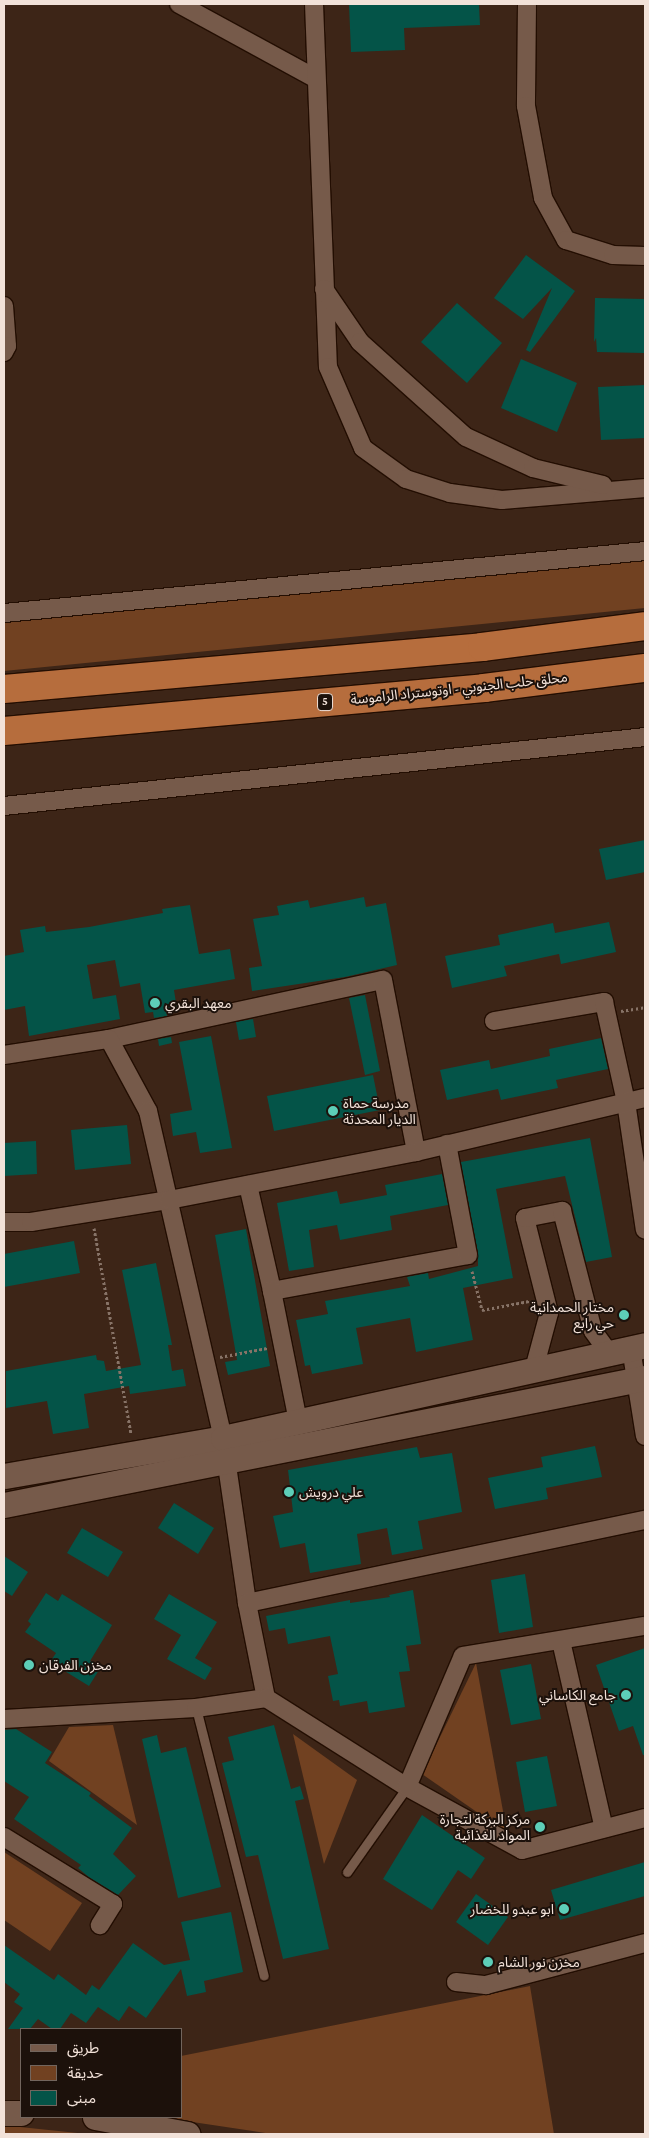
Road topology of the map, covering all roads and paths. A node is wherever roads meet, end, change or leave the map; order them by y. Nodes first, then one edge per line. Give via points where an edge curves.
1 (179, 4) edge
2 (314, 4) edge
3 (527, 4) edge
4 (315, 78) junction
5 (645, 256) edge
6 (324, 289) junction
7 (4, 306) edge
8 (4, 352) edge
9 (640, 489) edge
10 (645, 551) edge
11 (4, 613) edge
12 (645, 626) edge
13 (645, 668) edge
14 (4, 689) edge
15 (4, 731) edge
16 (645, 737) edge
17 (4, 806) edge
18 (645, 1007) edge
19 (607, 1014) junction
20 (494, 1021) dead end
21 (109, 1039) junction
22 (4, 1055) edge
23 (645, 1098) edge
24 (626, 1102) junction
25 (447, 1144) junction
26 (416, 1152) junction
27 (248, 1185) junction
28 (169, 1200) junction
29 (91, 1212) junction
30 (4, 1222) edge
31 (645, 1230) edge
32 (468, 1255) junction
33 (272, 1291) junction
34 (545, 1298) junction
35 (283, 1345) junction
36 (628, 1349) edge
37 (205, 1359) junction
38 (534, 1369) junction
39 (641, 1378) edge
40 (298, 1421) junction
41 (645, 1436) edge
42 (223, 1438) junction
43 (135, 1453) junction
44 (225, 1463) junction
45 (4, 1476) edge
46 (4, 1505) edge
47 (645, 1520) edge
48 (247, 1602) junction
49 (645, 1626) edge
50 (561, 1641) junction
51 (266, 1698) junction
52 (196, 1708) junction
53 (4, 1719) edge
54 (407, 1787) junction
55 (645, 1818) edge
56 (604, 1828) junction
57 (4, 1837) edge
58 (347, 1872) dead end
59 (100, 1925) dead end
60 (645, 1943) edge
61 (264, 1976) dead end
62 (456, 1982) dead end
63 (4, 2113) edge
64 (20, 2113) edge
65 (100, 2118) edge
66 (187, 2134) edge

1 - 4 street
2 - 4 street
3 - 5 street via 526,106 543,198 566,240 613,255
4 - 6 street via 324,196
6 - 9 street via 360,342 466,436 533,468 588,484
6 - 9 street via 328,367 363,448 406,478 450,493 502,500
7 - 8 street via 7,346
10 - 11 street
12 - 14 highway via 482,646
13 - 15 highway, محلق حلب الجنوبي - اوتوستراد الراموسة / 5 via 484,688
16 - 17 street
18 - 19 path
19 - 20 street via 604,1002
19 - 24 street
21 - 22 street
21 - 26 street via 383,980
21 - 28 street via 148,1111
23 - 24 street
24 - 25 street
24 - 31 street
25 - 26 street
25 - 32 street
26 - 27 street
27 - 28 street
27 - 33 street
28 - 29 street
28 - 37 street
29 - 30 street
29 - 43 path
32 - 33 street
32 - 34 path via 482,1310
33 - 35 street
34 - 36 street via 525,1218 562,1211 593,1331
34 - 38 street via 549,1313
35 - 37 path
35 - 40 street
36 - 38 main road
36 - 39 street
37 - 42 street
38 - 40 main road
39 - 41 street
39 - 44 main road
40 - 42 main road
42 - 43 main road
42 - 44 street
43 - 45 main road
44 - 46 main road
44 - 48 street
47 - 48 street
48 - 51 street
49 - 50 street
50 - 54 street via 463,1656
50 - 56 street
51 - 52 street
51 - 54 street
52 - 53 street
52 - 61 lane
54 - 56 street via 522,1850
54 - 58 lane
55 - 56 street
57 - 59 street via 113,1904
60 - 62 street via 486,1985
63 - 64 main road
65 - 66 main road

